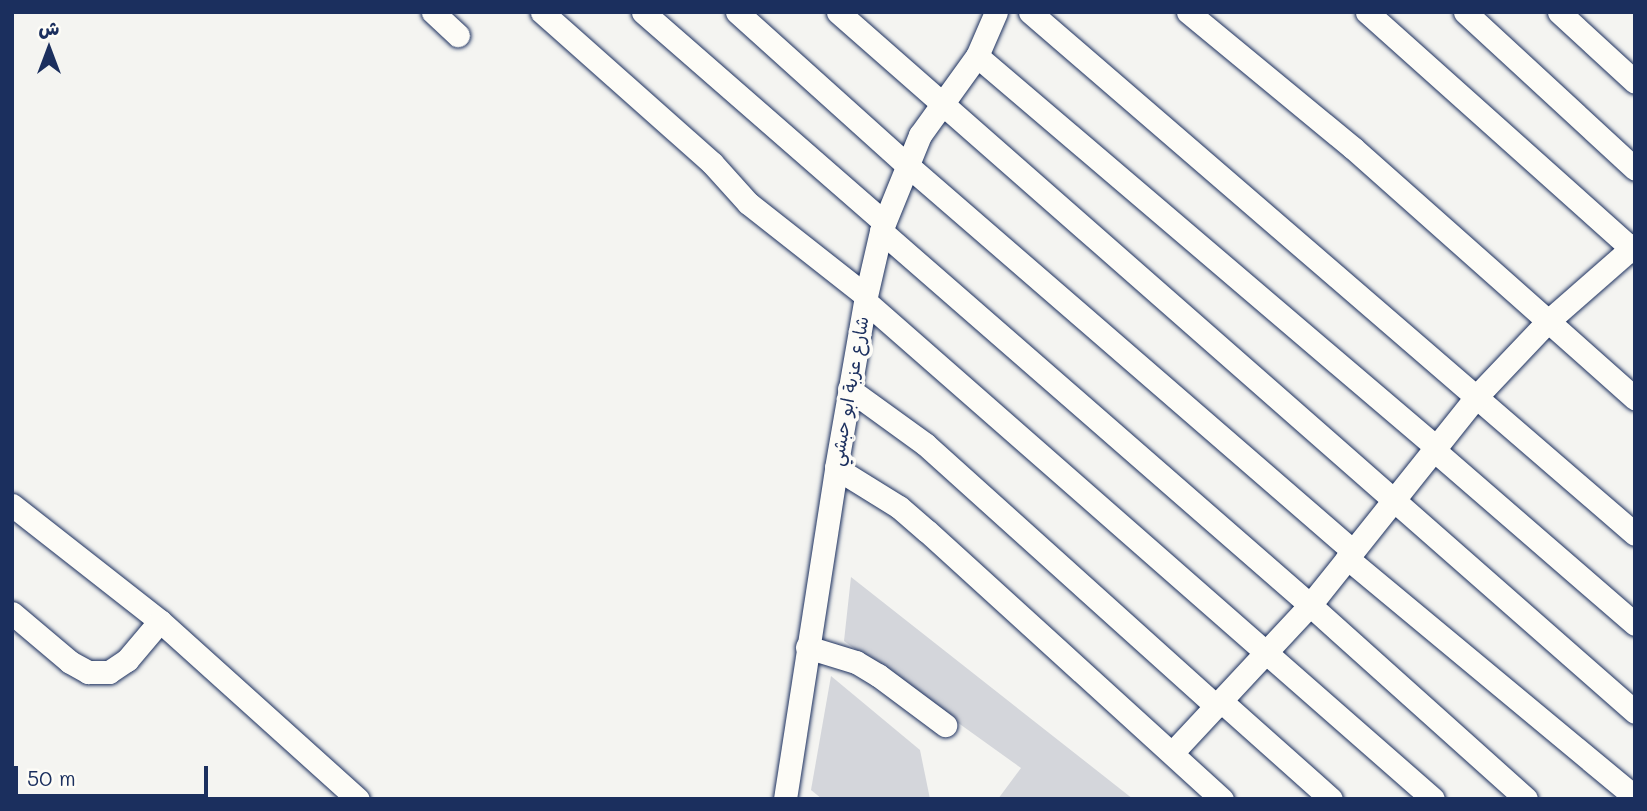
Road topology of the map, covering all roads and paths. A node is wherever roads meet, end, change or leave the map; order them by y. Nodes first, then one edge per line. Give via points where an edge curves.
1 (433, 12) edge
2 (542, 12) edge
3 (643, 12) edge
4 (737, 12) edge
5 (838, 12) edge
6 (996, 12) edge
7 (1030, 12) edge
8 (1188, 12) edge
9 (1367, 12) edge
10 (1465, 12) edge
11 (1559, 12) edge
12 (458, 35) dead end
13 (977, 56) junction
14 (1635, 82) edge
15 (942, 104) junction
16 (906, 164) junction
17 (1635, 169) edge
18 (882, 227) junction
19 (1633, 248) edge
20 (866, 298) junction
21 (1548, 322) junction
22 (849, 389) junction
23 (1475, 398) junction
24 (1635, 398) edge
25 (1435, 448) junction
26 (836, 468) junction
27 (1393, 501) junction
28 (12, 505) edge
29 (1635, 534) edge
30 (1350, 554) junction
31 (1310, 605) junction
32 (12, 614) edge
33 (160, 621) junction
34 (1635, 624) edge
35 (807, 648) junction
36 (1266, 652) junction
37 (1219, 703) junction
38 (1635, 712) edge
39 (945, 725) dead end
40 (1172, 753) junction
41 (1635, 797) edge
42 (358, 799) edge
43 (785, 799) edge
44 (1222, 799) edge
45 (1331, 799) edge
46 (1433, 799) edge
47 (1526, 799) edge

1 - 12 street
2 - 20 street via 712,163 748,202
3 - 18 street
4 - 16 street
5 - 15 street
6 - 13 street, شارع عزبة ابو حبشي
7 - 23 street
8 - 21 street via 1353,148
9 - 19 street
10 - 17 street
11 - 14 street
13 - 15 street, شارع عزبة ابو حبشي
13 - 25 street
15 - 16 street, شارع عزبة ابو حبشي
15 - 27 street
16 - 18 street, شارع عزبة ابو حبشي
16 - 30 street
18 - 20 street, شارع عزبة ابو حبشي
18 - 31 street
19 - 21 street
20 - 22 street, شارع عزبة ابو حبشي
20 - 36 street
21 - 23 street
21 - 24 street
22 - 26 street, شارع عزبة ابو حبشي
22 - 37 street via 925,444
23 - 25 street
23 - 29 street
25 - 27 street
25 - 34 street
26 - 35 street, شارع عزبة ابو حبشي
26 - 40 street via 908,515
27 - 30 street
27 - 38 street
28 - 33 street
30 - 31 street
30 - 41 street
31 - 36 street
31 - 47 street
32 - 33 street via 88,672 109,672 127,660
33 - 42 street
35 - 39 street via 856,662
35 - 43 street, شارع عزبة ابو حبشي
36 - 37 street
36 - 46 street
37 - 40 street
37 - 45 street
40 - 44 street

